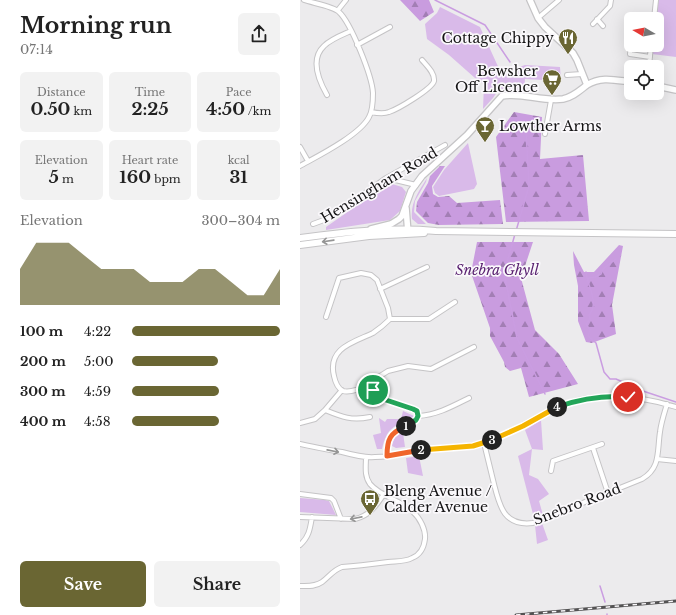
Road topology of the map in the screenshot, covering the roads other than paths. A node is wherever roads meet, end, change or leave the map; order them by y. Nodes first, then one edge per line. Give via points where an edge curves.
1 (304, 0) edge
2 (346, 0) edge
3 (530, 0) edge
4 (559, 0) edge
5 (611, 0) edge
6 (656, 0) edge
7 (338, 10) junction
8 (655, 12) edge
9 (538, 18) junction
10 (597, 19) junction
11 (593, 24) dead end
12 (603, 26) dead end
13 (390, 27) dead end
14 (351, 31) junction
15 (357, 45) junction
16 (630, 52) edge
17 (650, 52) edge
18 (650, 57) junction
19 (422, 60) dead end
20 (649, 60) edge
21 (582, 74) junction
22 (567, 75) dead end
23 (624, 81) edge
24 (587, 85) junction
25 (664, 87) edge
26 (676, 90) edge
27 (327, 95) dead end
28 (551, 100) junction
29 (371, 112) junction
30 (544, 134) dead end
31 (445, 145) dead end
32 (300, 147) edge
33 (308, 162) junction
34 (300, 166) edge
35 (386, 178) junction
36 (416, 185) junction
37 (406, 206) junction
38 (402, 216) junction
39 (314, 224) dead end
40 (406, 231) junction
41 (359, 232) junction
42 (676, 234) edge
43 (300, 238) edge
44 (300, 245) edge
45 (427, 267) dead end
46 (380, 289) junction
47 (454, 302) dead end
48 (326, 317) dead end
49 (390, 319) junction
50 (465, 345) dead end
51 (474, 347) dead end
52 (468, 350) junction
53 (370, 388) junction
54 (342, 390) junction
55 (469, 398) dead end
56 (666, 404) junction
57 (676, 407) edge
58 (326, 410) junction
59 (418, 416) junction
60 (370, 417) dead end
61 (300, 423) edge
62 (484, 443) junction
63 (300, 444) edge
64 (602, 444) dead end
65 (593, 448) junction
66 (387, 456) junction
67 (366, 457) junction
68 (658, 459) junction
69 (676, 461) edge
70 (551, 471) dead end
71 (608, 493) junction
72 (300, 494) edge
73 (384, 494) junction
74 (300, 517) edge
75 (312, 517) junction
76 (341, 519) junction
77 (300, 545) edge
78 (300, 586) edge

1 - 7 street
2 - 7 street
3 - 9 main road
4 - 9 street
5 - 10 street via 610,6
6 - 8 street
7 - 14 street
9 - 21 main road via 573,53
10 - 11 street
10 - 12 street
13 - 15 street
14 - 15 street
14 - 27 street via 323,46 317,56 317,70
15 - 29 street via 373,92
16 - 18 street
17 - 18 street
18 - 20 street
19 - 29 street via 433,74 432,86 388,113
21 - 22 street
21 - 24 main road
23 - 24 main road via 607,78
24 - 28 main road via 578,94
25 - 26 main road
28 - 30 street
28 - 36 main road via 502,96
29 - 33 street via 361,128
31 - 35 street, Hensingham Road
32 - 33 street
33 - 34 street
35 - 36 street
35 - 39 street, Hensingham Road via 332,217
36 - 37 main road
37 - 38 main road
37 - 40 main road
38 - 40 main road
38 - 41 main road via 391,224
40 - 41 highway, Hensingham Road
40 - 42 highway
40 -> 44 highway
41 - 43 highway, Hensingham Road
45 - 46 street
46 - 48 street via 377,280 371,275 361,273 339,278
46 - 49 street
47 - 49 street via 429,319
49 - 54 street via 375,332 342,348 332,366 336,385
50 - 52 street
51 - 52 street
52 - 53 street via 431,369 408,366 388,371 377,378
53 - 54 street
53 - 59 street via 380,398 417,411
54 - 58 street
55 - 59 street via 430,415
56 - 57 street
56 - 62 street via 616,396 579,400 548,411 511,433
56 - 68 street, Snebro Road
58 - 60 street via 358,420
58 - 61 street via 315,419
59 - 66 street via 413,423 393,434 388,443
62 - 66 street
62 - 71 street, Snebro Road via 500,507 515,521 533,523
63 -> 67 street
64 - 65 street
65 - 70 street via 553,461
65 - 71 street
66 - 67 street
67 - 73 street via 366,478 374,488
68 - 69 street
68 - 71 street, Snebro Road via 647,476
72 - 76 street via 331,498
73 -> 76 street via 375,508 366,515 355,520
73 - 78 street via 407,507 418,517 426,537 421,551 406,560 342,568 316,585
74 - 75 street
75 - 76 street
75 - 77 street via 310,531

